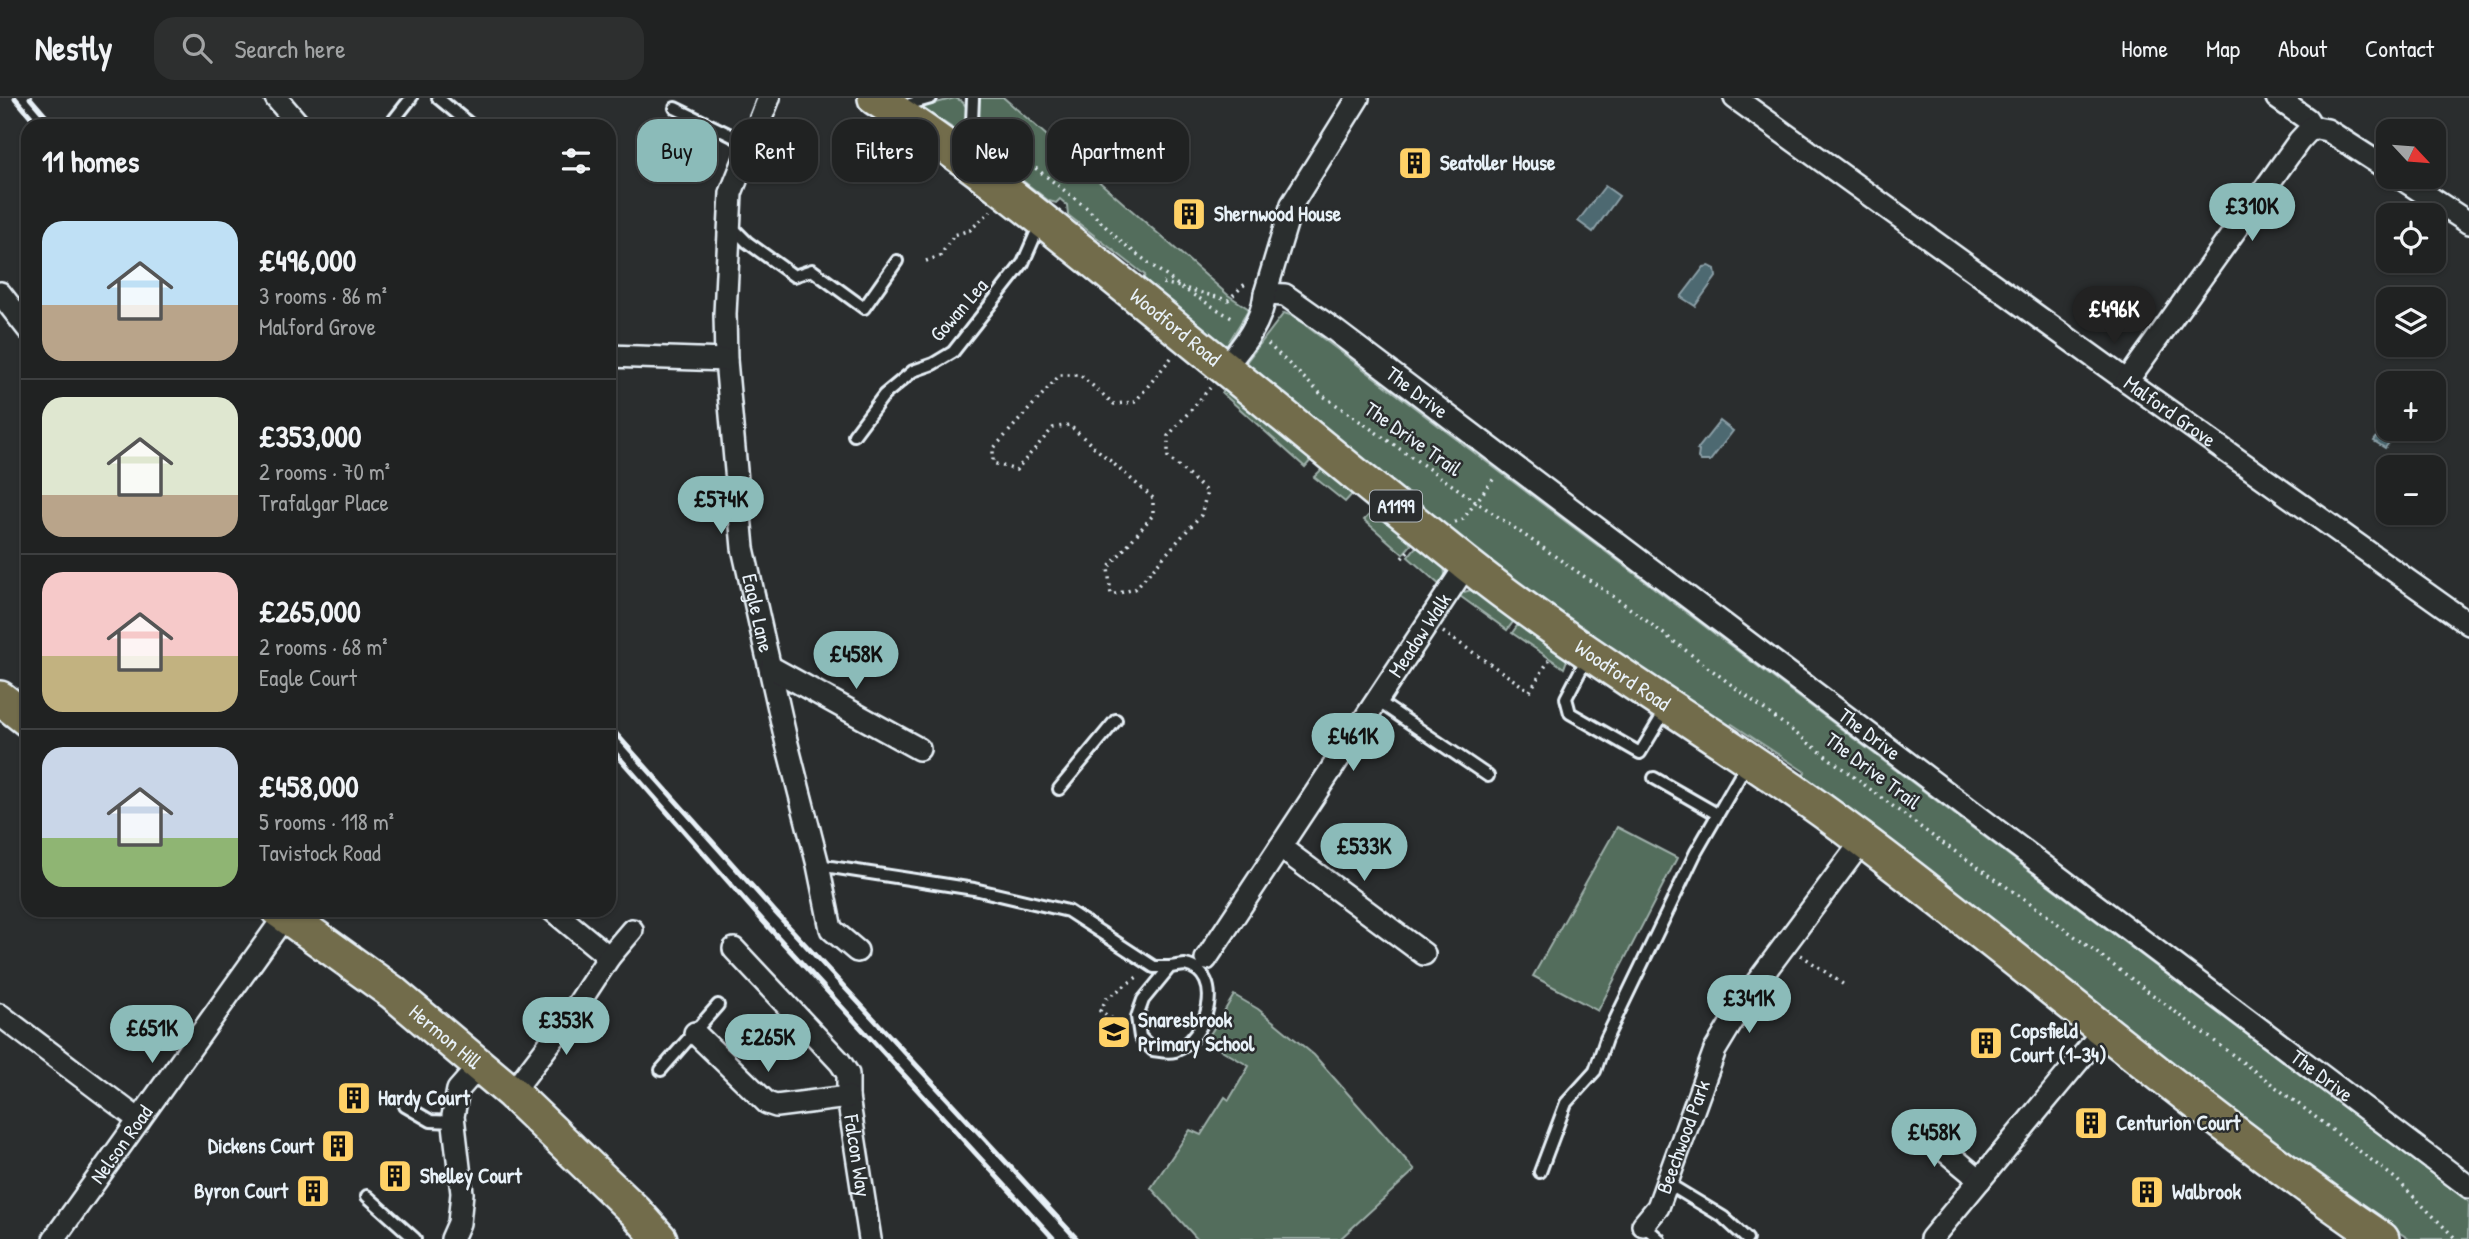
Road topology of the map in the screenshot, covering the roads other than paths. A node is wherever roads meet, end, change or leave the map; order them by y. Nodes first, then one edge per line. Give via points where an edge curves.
1 (276, 98) edge
2 (411, 98) edge
3 (438, 98) edge
4 (769, 98) edge
5 (931, 98) edge
6 (974, 98) edge
7 (1358, 98) edge
8 (1735, 98) edge
9 (2277, 98) edge
10 (1760, 105) edge
11 (888, 107) edge
12 (675, 108) dead end
13 (294, 119) edge
14 (394, 119) edge
15 (464, 119) edge
16 (760, 119) edge
17 (974, 119) edge
18 (2312, 127) junction
19 (731, 135) edge
20 (952, 151) edge
21 (2376, 162) edge
22 (735, 182) edge
23 (994, 182) edge
24 (2417, 189) edge
25 (1042, 220) junction
26 (2469, 223) edge
27 (729, 225) junction
28 (897, 261) dead end
29 (0, 293) edge
30 (1265, 295) junction
31 (21, 320) edge
32 (616, 356) edge
33 (726, 360) junction
34 (1218, 377) junction
35 (2127, 381) junction
36 (854, 435) dead end
37 (1467, 564) junction
38 (2469, 624) edge
39 (1590, 653) junction
40 (772, 668) junction
41 (0, 698) edge
42 (1376, 700) junction
43 (1669, 706) junction
44 (21, 714) edge
45 (1116, 720) dead end
46 (919, 750) dead end
47 (1750, 760) junction
48 (1488, 776) dead end
49 (1654, 778) dead end
50 (1059, 789) dead end
51 (1717, 814) junction
52 (1863, 840) junction
53 (1280, 847) junction
54 (818, 865) junction
55 (279, 917) edge
56 (288, 917) edge
57 (560, 917) edge
58 (632, 930) dead end
59 (734, 949) dead end
60 (857, 951) dead end
61 (1424, 954) dead end
62 (609, 957) junction
63 (1201, 963) junction
64 (1170, 967) junction
65 (718, 1005) dead end
66 (0, 1015) edge
67 (2103, 1031) junction
68 (695, 1033) junction
69 (479, 1066) junction
70 (661, 1070) dead end
71 (512, 1093) junction
72 (848, 1097) junction
73 (405, 1106) dead end
74 (139, 1120) junction
75 (454, 1122) junction
76 (1915, 1126) dead end
77 (1540, 1172) dead end
78 (1980, 1180) junction
79 (1667, 1183) junction
80 (2469, 1187) edge
81 (367, 1196) dead end
82 (1651, 1232) edge
83 (54, 1239) edge
84 (415, 1239) edge
85 (452, 1239) edge
86 (660, 1239) edge
87 (870, 1239) edge
88 (1747, 1239) edge
89 (1931, 1239) edge
90 (2382, 1239) edge

1 - 13 street
2 - 14 lane
3 - 15 lane
4 - 16 street, Eagle Lane
5 - 11 lane
6 - 17 lane
7 - 30 street via 1292,204
8 - 10 street, Malford Grove
9 - 18 street
10 - 35 street, Malford Grove
11 - 20 main road, Woodford Road / A1199
12 - 19 lane
18 - 21 street via 2327,130
18 - 35 street
22 - 27 street, Eagle Lane
23 - 25 main road, Woodford Road / A1199
24 - 26 street
25 - 34 main road, Woodford Road / A1199
25 - 36 lane, Gowan Lea via 1023,263 953,352 913,371 884,395
27 - 28 lane via 794,276 812,270 864,308
27 - 33 street, Eagle Lane
29 - 31 street
30 - 34 street via 1264,309 1252,332
30 - 80 street, The Drive via 1285,295
32 - 33 street
33 - 40 street, Eagle Lane via 743,548
34 - 37 main road, Woodford Road / A1199
35 - 38 street, Malford Grove
37 - 39 main road, Woodford Road / A1199
37 - 42 street, Meadow Walk
39 - 43 main road, Woodford Road / A1199
39 - 43 lane via 1566,698 1570,713 1640,753
40 - 46 street
40 - 54 street, Eagle Lane
41 - 44 main road
42 - 48 lane
42 - 53 street, Meadow Walk
43 - 47 main road, Woodford Road / A1199
45 - 50 lane
47 - 51 lane
47 - 52 main road, Woodford Road / A1199
49 - 51 lane
51 - 77 lane via 1606,1039 1595,1071 1566,1103
52 - 67 main road, Woodford Road / A1199
52 - 79 street, Beechwood Park via 1784,943 1715,1050
53 - 61 street
53 - 63 street, Meadow Walk
54 - 60 street, Eagle Lane via 831,929
54 - 64 lane via 974,889 1068,911 1154,967
55 - 74 street, Nelson Road
56 - 69 main road, Hermon Hill via 392,992
57 - 62 street
58 - 62 street
59 - 72 street, Falcon Way via 840,1062 848,1074
62 - 71 street
63 - 64 lane
63 - 64 lane via 1209,992 1206,1016 1196,1035 1177,1050 1165,1052 1153,1050 1140,1037 1137,1017 1143,1000
65 - 68 lane
66 - 74 street
67 - 78 street
67 - 90 main road, Woodford Road / A1199
68 - 70 lane
68 - 72 street via 767,1103 776,1106
69 - 71 main road, Hermon Hill
69 - 75 street via 458,1090
71 - 86 main road, Hermon Hill
72 - 87 street, Falcon Way
73 - 75 lane via 431,1121
74 - 83 street, Nelson Road
75 - 85 street via 462,1193
76 - 78 street
78 - 89 street
79 - 82 street, Beechwood Park
79 - 88 lane via 1723,1217
81 - 84 lane

